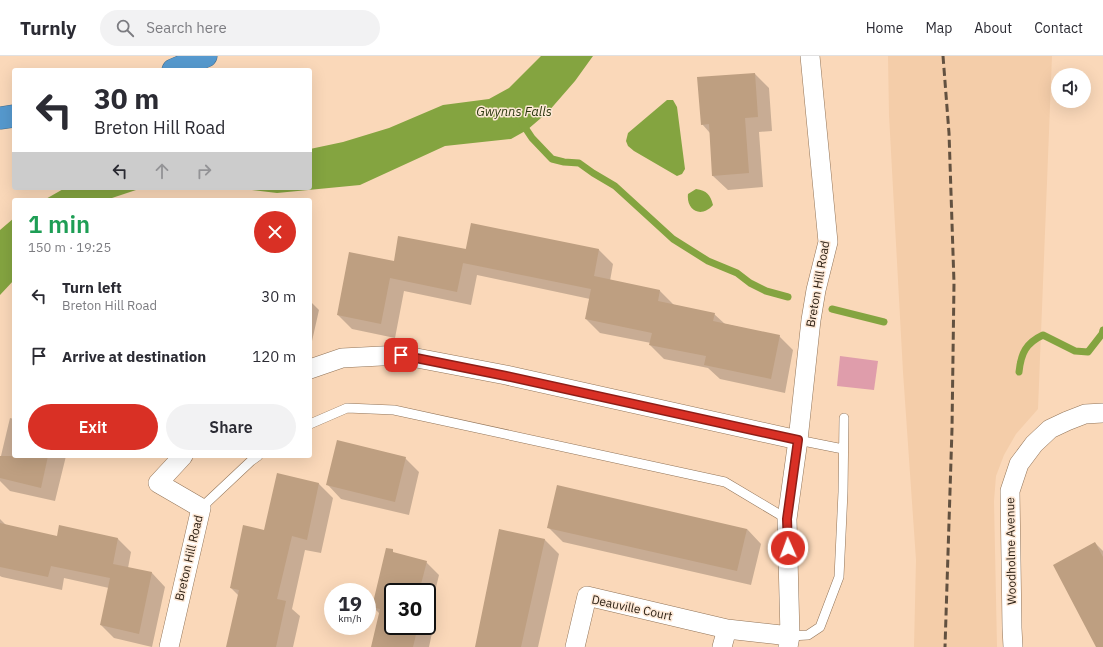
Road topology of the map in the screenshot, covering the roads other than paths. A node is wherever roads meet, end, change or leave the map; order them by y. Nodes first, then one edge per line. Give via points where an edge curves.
1 (206, 56) edge
2 (810, 56) edge
3 (178, 68) edge
4 (12, 116) edge
5 (0, 118) edge
6 (312, 368) edge
7 (1103, 413) edge
8 (844, 418) dead end
9 (312, 423) edge
10 (798, 440) junction
11 (843, 449) junction
12 (181, 458) edge
13 (255, 458) edge
14 (201, 508) junction
15 (787, 519) junction
16 (725, 638) edge
17 (789, 642) edge
18 (169, 647) edge
19 (575, 647) edge
20 (1013, 647) edge

1 - 3 highway
2 - 10 street, Breton Hill Road via 828,242 811,320
4 - 5 highway
6 - 10 street via 342,358 401,355
7 - 20 street, Woodholme Avenue via 1085,414 1050,429 1034,444 1019,464 1010,490
8 - 11 lane
9 - 15 lane via 347,408 394,410 725,482
10 - 11 lane
10 - 15 street, Breton Hill Road
11 - 17 lane via 839,577 820,627
12 - 14 street, Breton Hill Road via 158,483
13 - 14 lane
14 - 18 street, Breton Hill Road
15 - 17 street, Breton Hill Road
16 - 17 street, Deauville Court
16 - 19 street, Deauville Court via 587,596

